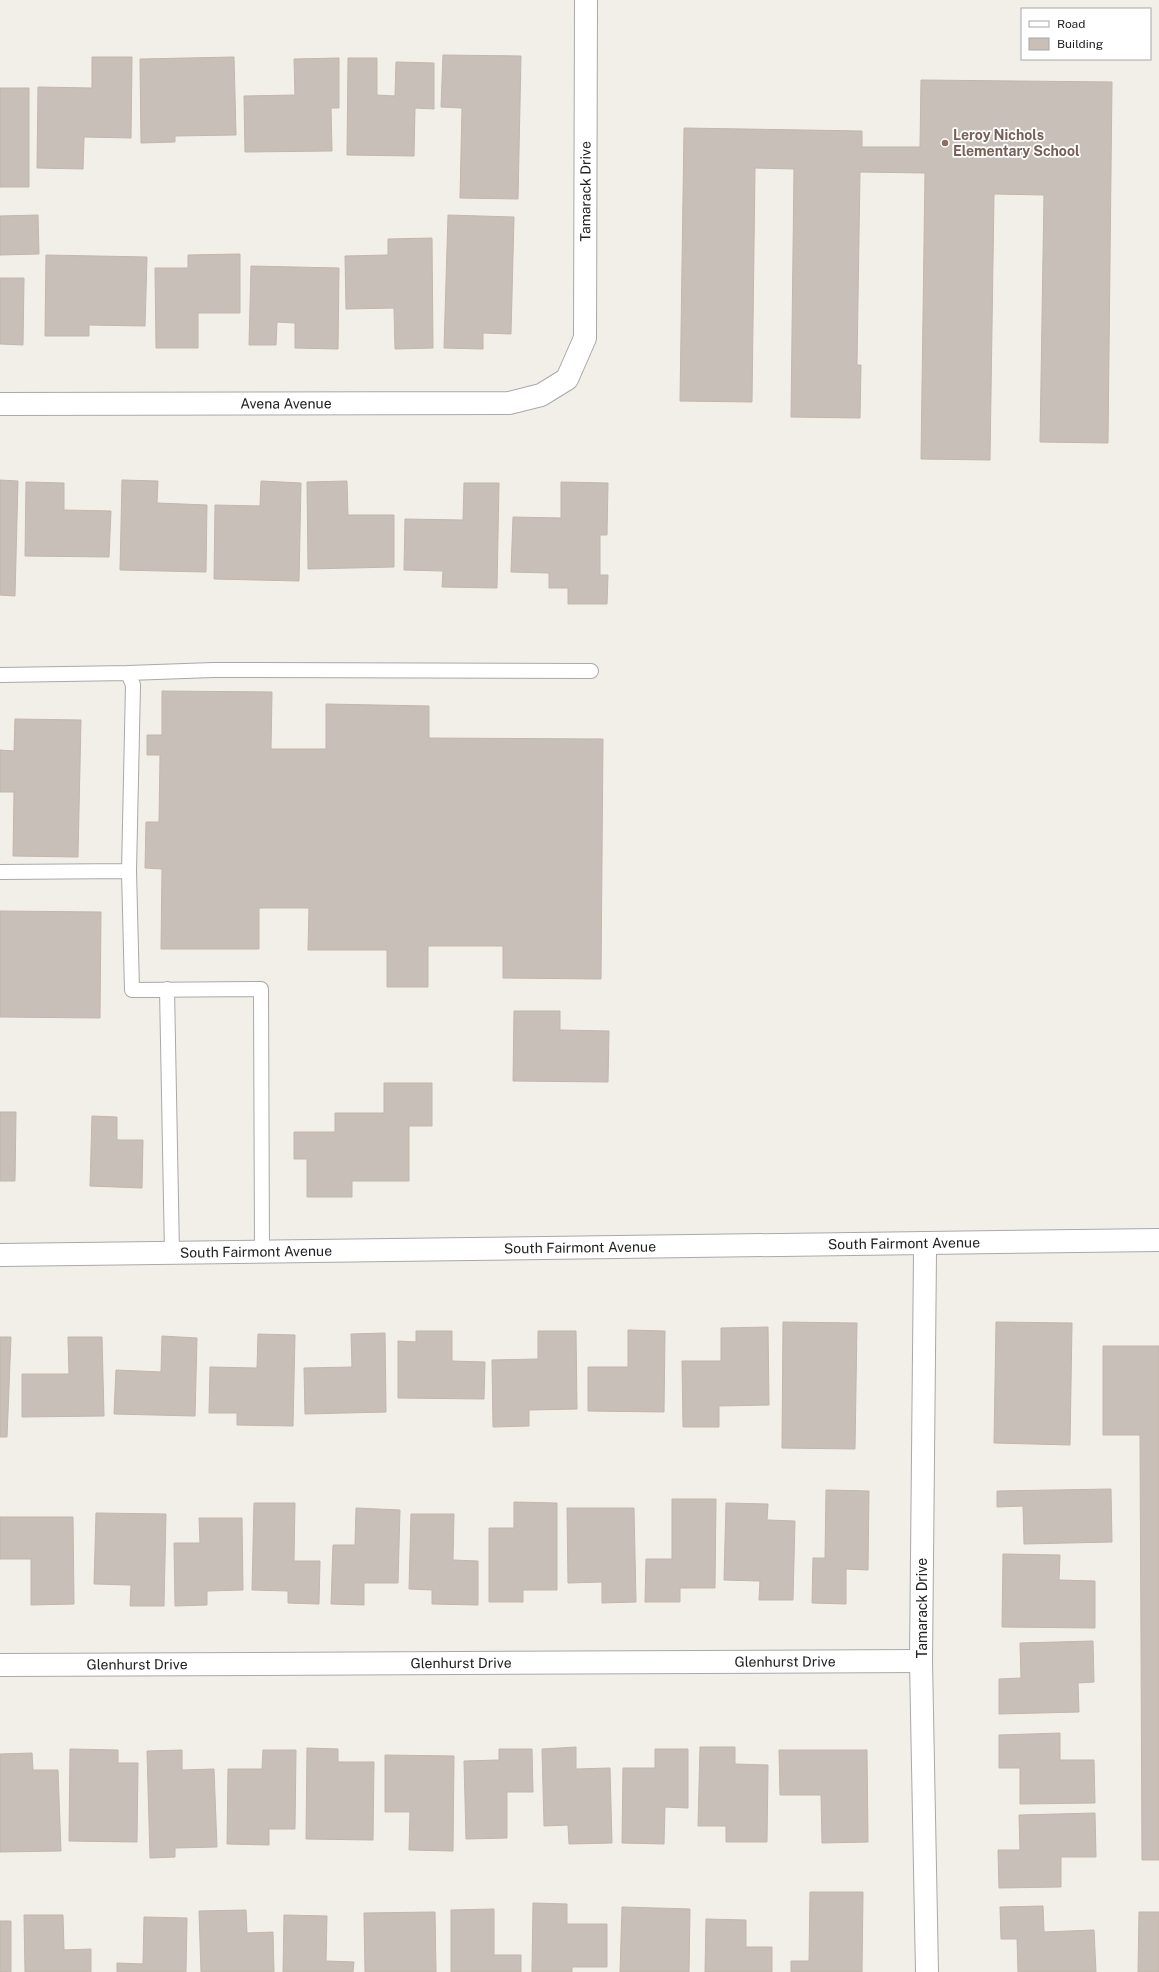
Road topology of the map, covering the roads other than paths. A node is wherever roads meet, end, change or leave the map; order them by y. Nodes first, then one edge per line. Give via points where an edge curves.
1 (586, 0) edge
2 (567, 379) joint
3 (0, 404) edge
4 (591, 671) dead end
5 (128, 673) junction
6 (0, 675) edge
7 (129, 871) junction
8 (0, 872) edge
9 (167, 989) junction
10 (1159, 1240) edge
11 (923, 1243) junction
12 (262, 1252) junction
13 (172, 1253) junction
14 (0, 1256) edge
15 (921, 1661) junction
16 (0, 1665) edge
17 (928, 1972) edge

1 - 2 street, Tamarack Drive via 586,338
2 - 3 street, Avena Avenue via 541,395 509,403
4 - 5 lane via 213,670
5 - 6 lane
5 - 7 lane via 133,685
7 - 8 lane
7 - 9 lane via 132,990
9 - 12 lane via 261,989
9 - 13 lane
10 - 11 street, South Fairmont Avenue
11 - 12 street, South Fairmont Avenue
11 - 15 street, Tamarack Drive via 925,1252
12 - 13 street, South Fairmont Avenue
13 - 14 street, South Fairmont Avenue
15 - 16 street, Glenhurst Drive
15 - 17 street, Tamarack Drive

